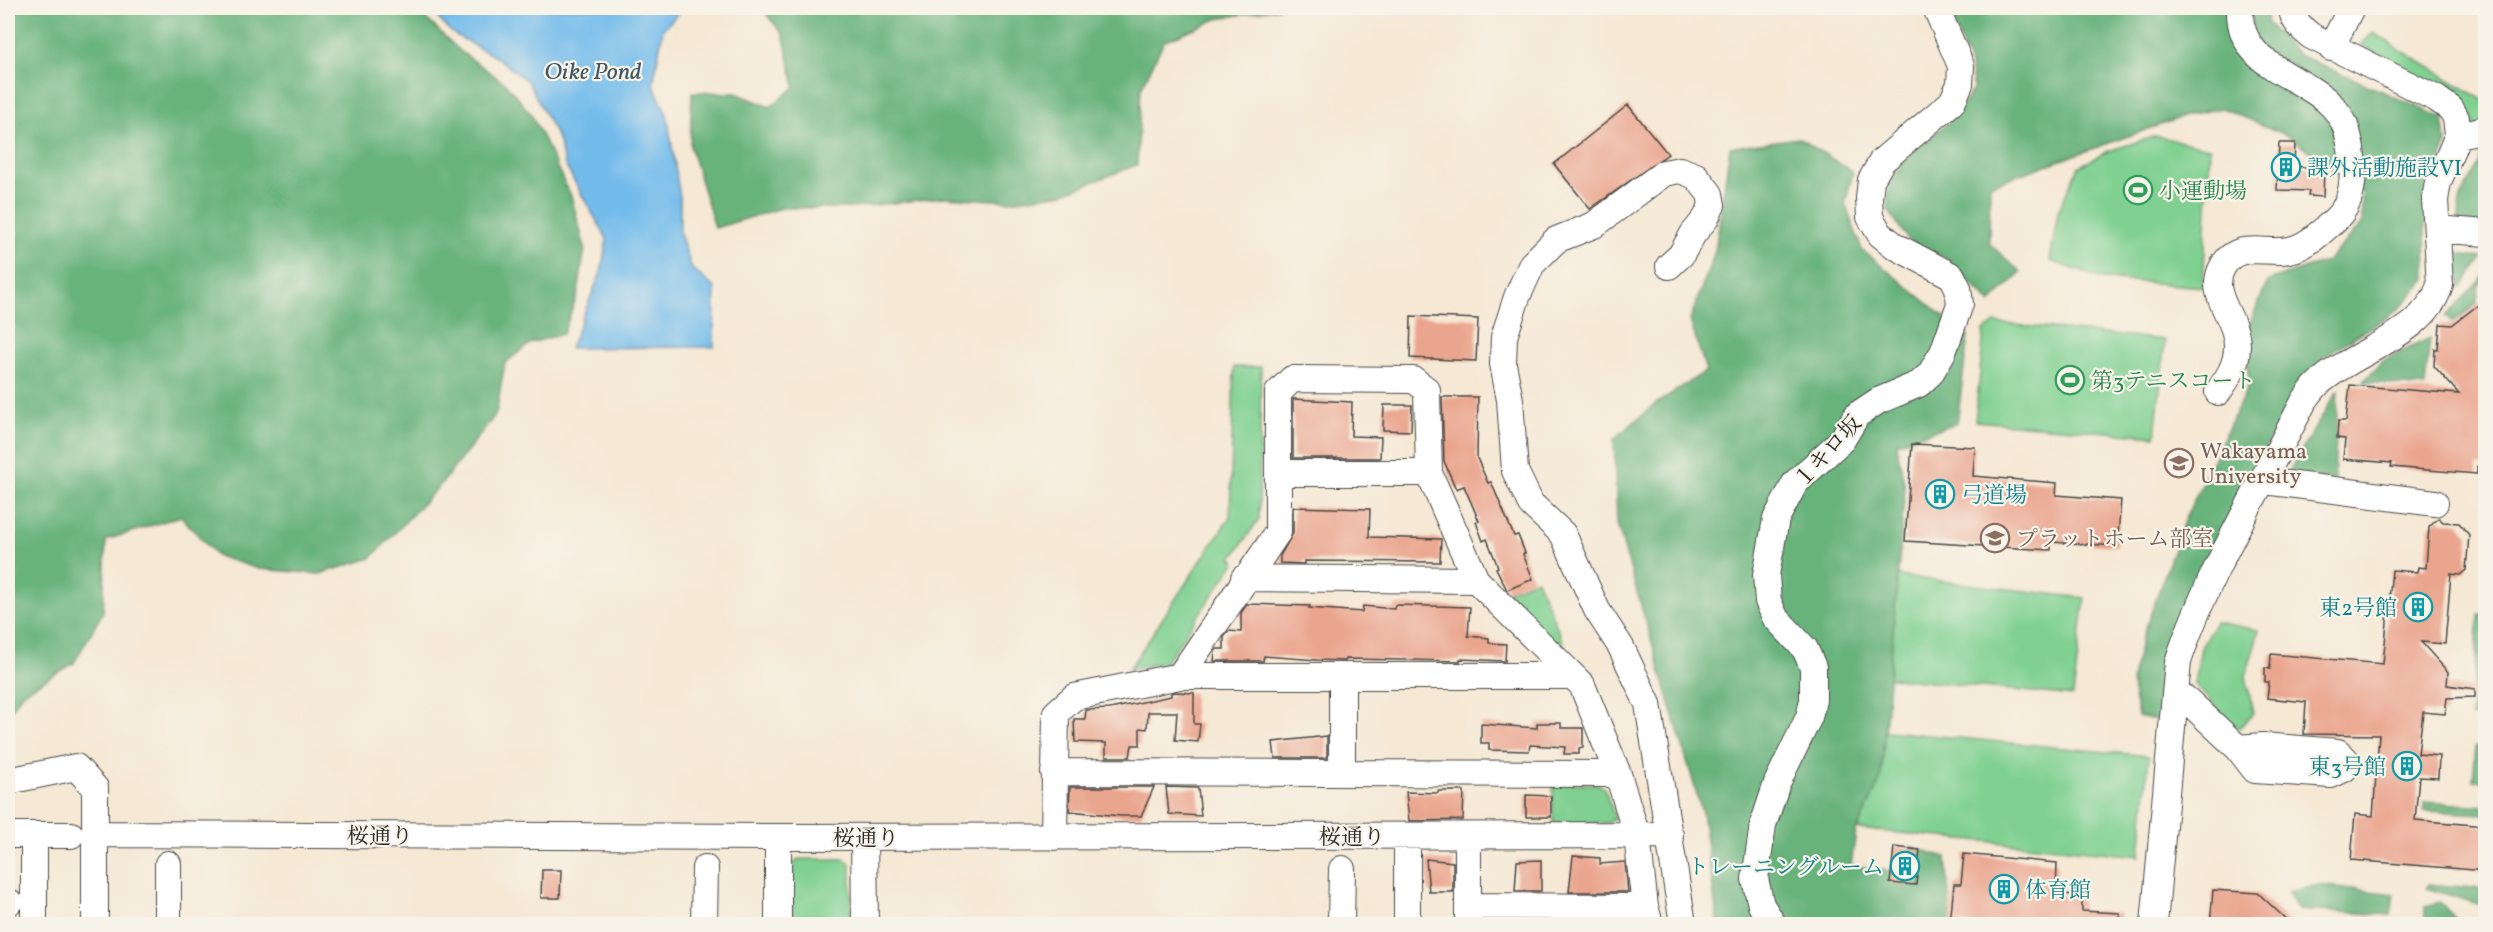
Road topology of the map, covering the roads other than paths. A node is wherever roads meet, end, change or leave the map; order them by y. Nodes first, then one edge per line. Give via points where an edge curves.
1 (1935, 8) edge
2 (2240, 8) edge
3 (2292, 8) edge
4 (2351, 8) edge
5 (2331, 48) junction
6 (2486, 129) edge
7 (2458, 135) junction
8 (2437, 229) junction
9 (2486, 233) edge
10 (1669, 266) dead end
11 (2218, 392) dead end
12 (1278, 473) junction
13 (1429, 473) junction
14 (2264, 481) junction
15 (2435, 503) dead end
16 (1244, 578) junction
17 (1476, 580) junction
18 (1180, 676) junction
19 (1572, 676) junction
20 (1342, 677) junction
21 (2176, 693) junction
22 (2238, 748) dead end
23 (1054, 772) junction
24 (1342, 773) junction
25 (1618, 774) junction
26 (8, 781) edge
27 (8, 835) edge
28 (34, 835) junction
29 (83, 835) junction
30 (1670, 835) junction
31 (1407, 836) junction
32 (1468, 836) junction
33 (1637, 836) junction
34 (778, 837) junction
35 (864, 837) junction
36 (1054, 837) junction
37 (168, 864) dead end
38 (705, 868) dead end
39 (1342, 869) dead end
40 (1468, 915) edge
41 (1647, 916) edge
42 (34, 924) edge
43 (95, 924) edge
44 (168, 924) edge
45 (704, 924) edge
46 (778, 924) edge
47 (865, 924) edge
48 (1341, 924) edge
49 (1407, 924) edge
50 (1683, 924) edge
51 (1773, 924) edge
52 (2154, 924) edge

1 - 51 street, １キロ坂 via 1961,66 1960,84 1952,102 1882,161 1871,180 1870,218 1895,246 1952,276 1960,304 1943,352 1930,374 1919,384 1878,401 1857,415 1842,441 1795,483 1776,519 1766,575 1768,601 1775,617 1805,649 1813,667 1813,700 1763,825 1755,879 1761,905
2 - 11 street via 2240,25 2247,42 2261,58 2322,95 2336,109 2350,144 2352,179 2346,206 2314,238 2288,251 2234,253 2224,263 2216,285 2232,322 2237,346 2231,373
3 - 5 street via 2301,28
4 - 5 street
5 - 7 street via 2437,99 2451,109
6 - 7 street
7 - 8 street via 2438,182
8 - 9 street
8 - 14 street via 2440,285 2436,298 2421,317 2318,384 2304,401
10 - 30 street via 1681,255 1712,205 1710,194 1696,176 1680,170 1664,173 1594,225 1556,240 1532,264 1504,337 1503,364 1515,471 1532,504 1563,534 1597,610 1621,647 1648,704
12 - 13 street
12 - 13 street via 1278,393 1292,379 1414,380 1427,390
12 - 16 street via 1278,532
13 - 17 street
14 - 15 street
14 - 21 street via 2186,638 2178,662
16 - 17 street
16 - 18 street
17 - 19 street
18 - 20 street
18 - 23 street via 1074,697 1056,713
19 - 20 street
19 - 25 street via 1582,685
20 - 24 street
21 - 22 street
21 - 52 street
23 - 24 street
23 - 36 street
24 - 25 street
25 - 33 street
26 - 29 street via 76,767 95,788
27 - 28 street, 桜通り
28 - 29 street, 桜通り
28 - 42 street
29 - 34 street, 桜通り
29 - 43 street
30 - 33 street, 桜通り
30 - 50 street
31 - 32 street, 桜通り
31 - 36 street, 桜通り
31 - 49 street
32 - 33 street, 桜通り
32 - 40 street
33 - 41 street
34 - 35 street, 桜通り
34 - 46 street
35 - 36 street, 桜通り
35 - 47 street
37 - 44 street
38 - 45 street
39 - 48 street
40 - 41 street

